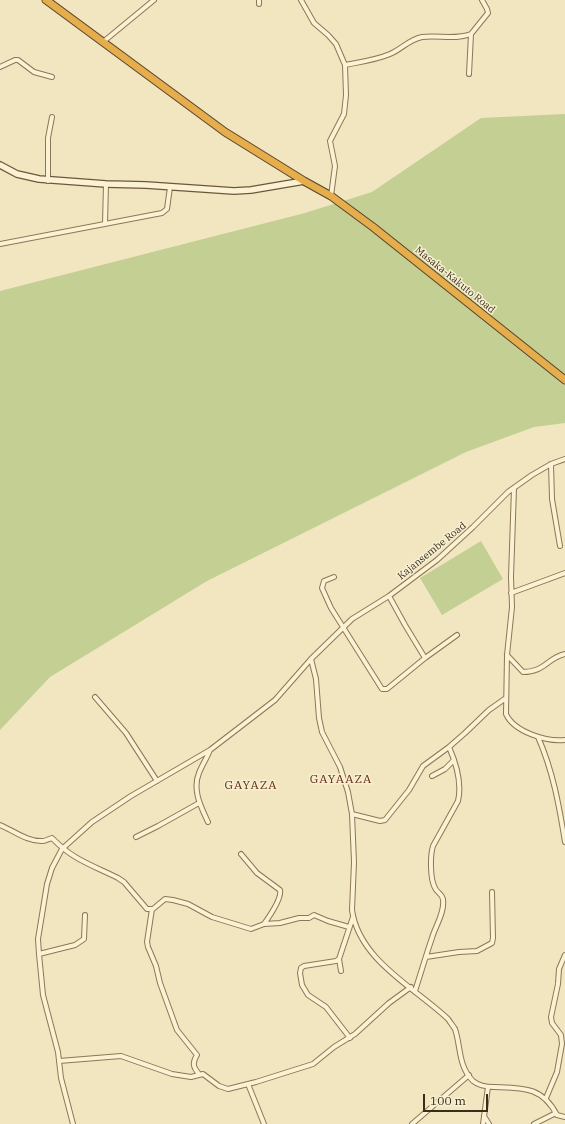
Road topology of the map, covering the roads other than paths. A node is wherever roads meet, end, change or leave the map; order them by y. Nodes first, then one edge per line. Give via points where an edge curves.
1 (46, 0) edge
2 (154, 0) edge
3 (301, 0) edge
4 (482, 0) edge
5 (471, 34) junction
6 (103, 42) junction
7 (345, 65) junction
8 (0, 67) edge
9 (469, 74) dead end
10 (52, 77) dead end
11 (52, 117) dead end
12 (0, 165) edge
13 (48, 181) junction
14 (304, 181) junction
15 (106, 184) junction
16 (170, 186) junction
17 (331, 196) junction
18 (105, 224) junction
19 (0, 244) edge
20 (565, 380) edge
21 (565, 459) edge
22 (551, 464) junction
23 (514, 488) junction
24 (560, 546) dead end
25 (565, 573) edge
26 (334, 577) dead end
27 (511, 593) junction
28 (389, 596) junction
29 (344, 627) junction
30 (457, 635) dead end
31 (565, 654) edge
32 (507, 655) junction
33 (425, 658) junction
34 (311, 659) junction
35 (95, 697) dead end
36 (506, 698) junction
37 (538, 737) junction
38 (565, 740) edge
39 (449, 747) junction
40 (210, 750) junction
41 (454, 760) junction
42 (432, 776) dead end
43 (157, 781) junction
44 (199, 803) junction
45 (352, 814) junction
46 (208, 822) dead end
47 (0, 824) edge
48 (136, 837) dead end
49 (565, 842) edge
50 (62, 849) junction
51 (241, 854) dead end
52 (492, 892) dead end
53 (152, 909) junction
54 (86, 915) dead end
55 (353, 917) junction
56 (264, 924) junction
57 (349, 927) junction
58 (39, 954) junction
59 (426, 956) junction
60 (565, 956) edge
61 (340, 959) junction
62 (341, 971) dead end
63 (410, 987) junction
64 (415, 991) junction
65 (350, 1038) junction
66 (59, 1061) junction
67 (198, 1074) junction
68 (469, 1075) junction
69 (248, 1084) junction
70 (488, 1087) junction
71 (546, 1098) junction
72 (556, 1113) junction
73 (484, 1116) junction
74 (565, 1117) edge
75 (73, 1124) edge
76 (264, 1124) edge
77 (412, 1124) edge
78 (483, 1124) edge
79 (490, 1124) edge
80 (534, 1124) edge

1 - 6 highway, Masaka-Kakuto Road
2 - 6 street
3 - 7 street via 314,23 336,44
4 - 5 street via 488,14
5 - 7 street via 459,38 422,37 387,55
5 - 9 street
6 - 14 highway, Masaka-Kakuto Road via 226,132
7 - 17 street via 344,114 330,141 335,166
8 - 10 street via 18,60 34,72
11 - 13 street via 48,138
12 - 13 street via 17,174
13 - 15 street
14 - 16 street via 234,191
14 - 17 highway, Masaka-Kakuto Road
15 - 16 street
15 - 18 street
16 - 18 street via 167,209 162,213
17 - 20 highway, Masaka-Kakuto Road
18 - 19 street
21 - 22 street, Kajansembe Road
22 - 23 street, Kajansembe Road
22 - 24 street via 552,498
23 - 27 street
23 - 28 street, Kajansembe Road via 454,546
25 - 27 street
26 - 29 street via 324,581 322,588 334,614
27 - 32 street
28 - 29 street, Kajansembe Road via 352,619
28 - 33 street
29 - 33 street via 382,690 387,689
29 - 34 street, Kajansembe Road
30 - 33 street
31 - 32 street via 553,658 539,670 523,672
32 - 36 street
34 - 40 street, Kajansembe Road via 275,700
34 - 45 street via 322,732 340,767
35 - 43 street via 126,733
36 - 37 street via 506,714 509,721
36 - 39 street
37 - 38 street
37 - 49 street via 558,796
39 - 41 street
39 - 45 street via 423,766 409,790 385,820
40 - 43 street, Kajansembe Road
40 - 44 street via 198,775
41 - 42 street
41 - 59 street via 460,793 430,854 433,884 444,900
43 - 50 street, Kajansembe Road via 92,822
44 - 46 street
44 - 48 street
45 - 55 street
47 - 50 street via 32,839 43,841 52,838
50 - 53 street via 80,861 124,882 147,908
50 - 58 street via 47,884 38,939
51 - 56 street via 257,873 281,892
52 - 59 street via 492,943 477,951
53 - 56 street via 168,899 188,904 212,917 247,928 257,928
53 - 67 street via 148,948 177,1030 196,1055 193,1066
54 - 58 street via 84,939 75,945
55 - 57 street
55 - 63 street via 371,952
56 - 57 street via 309,918 314,915
57 - 61 street
58 - 66 street via 43,995
59 - 64 street
60 - 71 street via 559,970 551,1017 562,1039 557,1072
61 - 62 street
61 - 65 street via 304,966 300,973 302,985 308,995 329,1010
63 - 64 street
63 - 65 street
64 - 68 street via 448,1019 455,1029 460,1057
65 - 69 street via 313,1064
66 - 67 street via 121,1056 172,1074 187,1077
66 - 75 street
67 - 69 street via 204,1074 219,1086 228,1089
68 - 70 street via 474,1082
68 - 77 street
69 - 76 street
70 - 71 street via 525,1089
70 - 73 street
71 - 72 street
72 - 74 street
72 - 80 street
73 - 78 street
73 - 79 street

